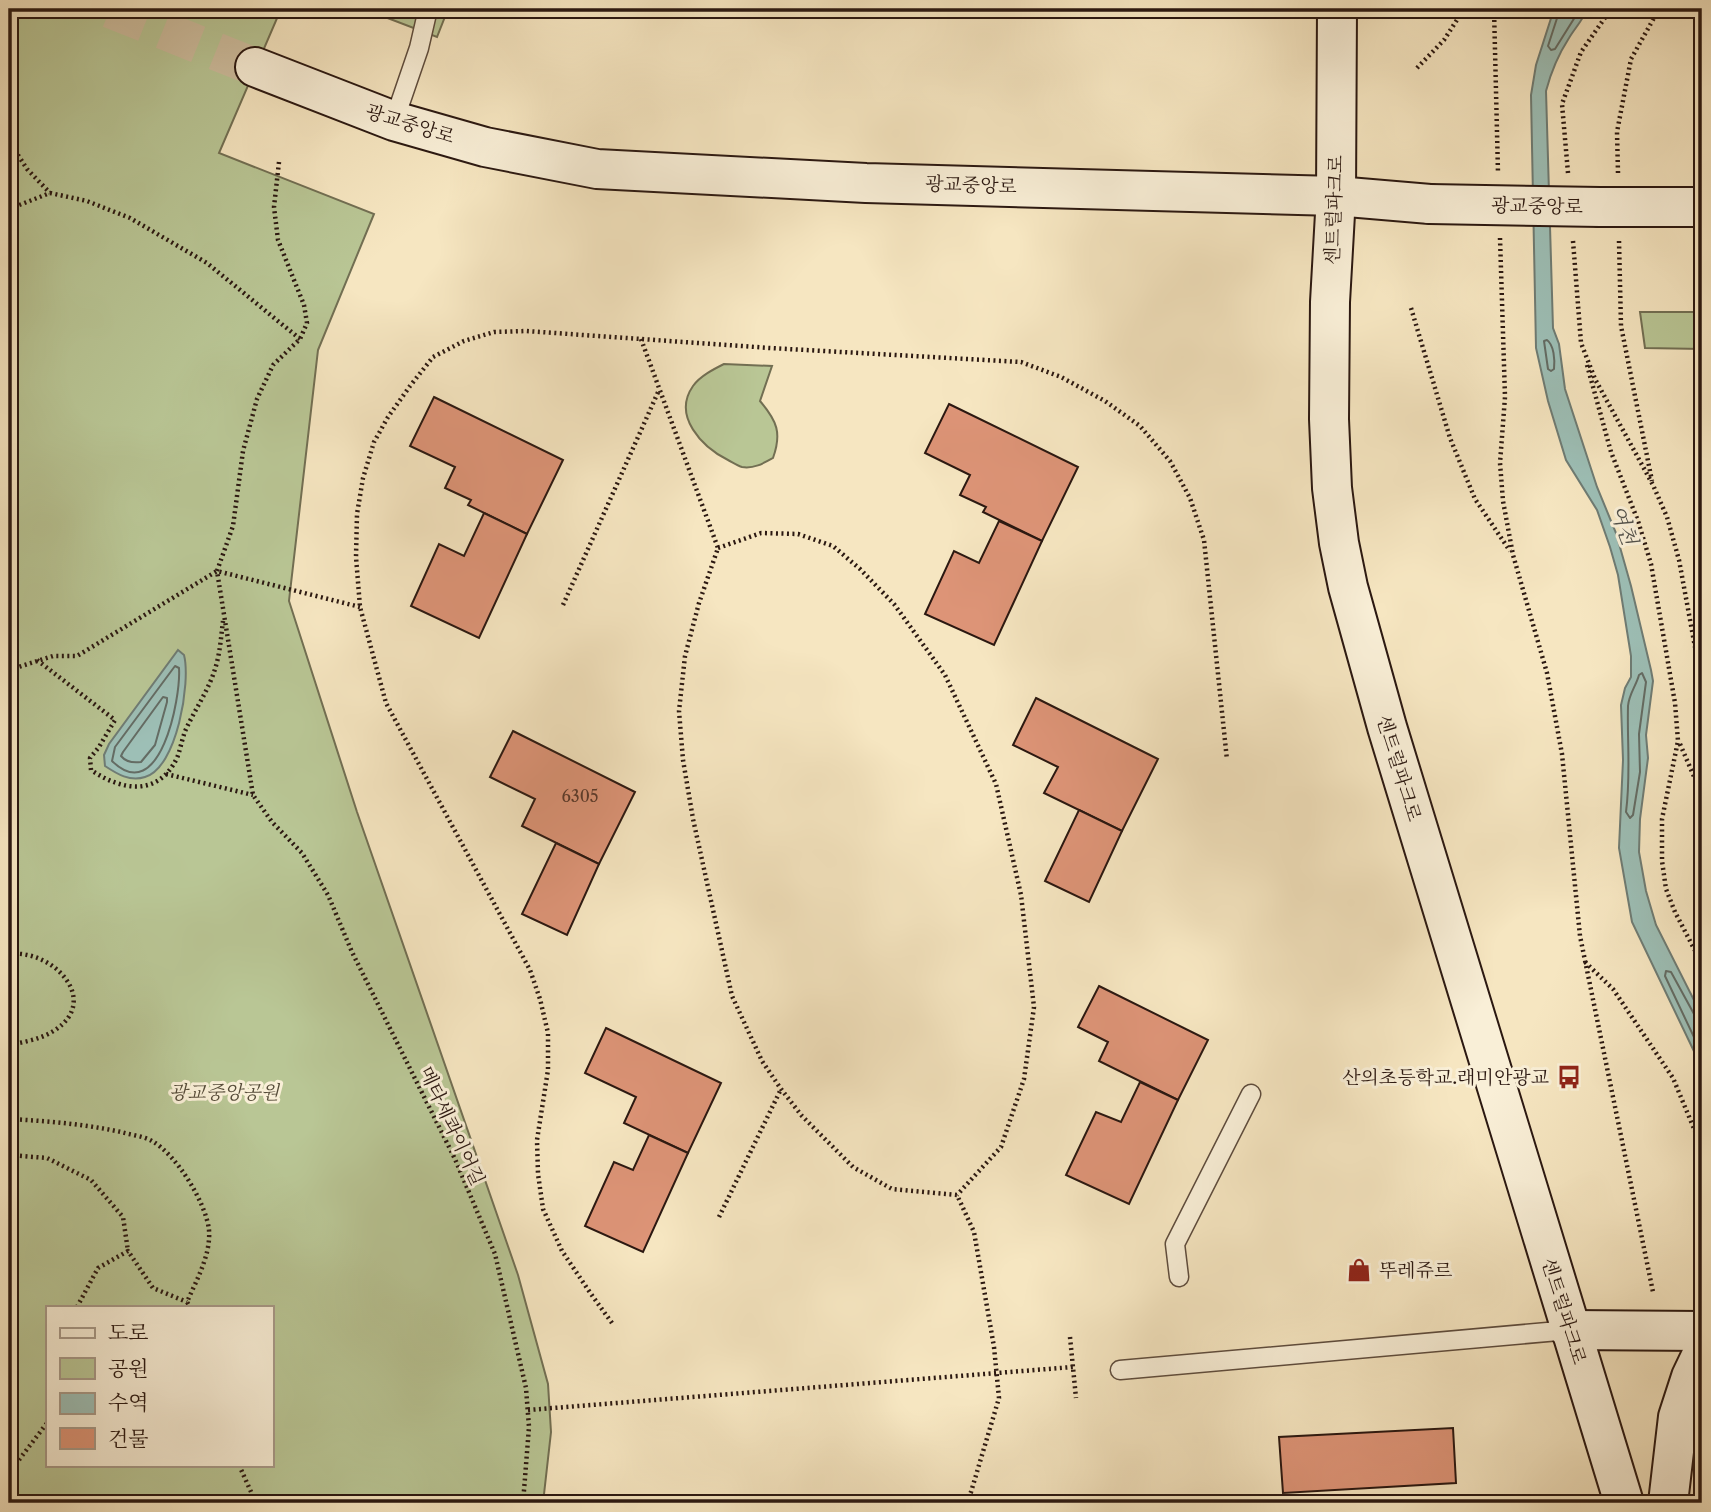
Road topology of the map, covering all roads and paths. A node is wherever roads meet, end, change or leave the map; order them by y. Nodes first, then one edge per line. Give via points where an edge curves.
1 (428, 9) edge
2 (1337, 9) edge
3 (1464, 9) edge
4 (1494, 9) edge
5 (1611, 9) edge
6 (255, 67) tunnel mouth
7 (1417, 68) dead end
8 (394, 121) junction
9 (9, 141) edge
10 (279, 162) dead end
11 (1569, 184) dead end
12 (1498, 186) dead end
13 (50, 192) junction
14 (1336, 196) junction
15 (1702, 207) edge
16 (9, 209) edge
17 (1499, 226) dead end
18 (1573, 237) dead end
19 (1411, 308) dead end
20 (300, 338) junction
21 (641, 339) junction
22 (1581, 343) junction
23 (659, 389) junction
24 (718, 548) junction
25 (1513, 555) junction
26 (217, 571) junction
27 (563, 605) dead end
28 (360, 607) junction
29 (224, 617) junction
30 (37, 660) junction
31 (9, 670) edge
32 (1702, 685) edge
33 (1678, 741) junction
34 (1227, 760) dead end
35 (166, 774) junction
36 (1702, 794) edge
37 (253, 795) junction
38 (9, 954) edge
39 (1585, 961) junction
40 (1702, 964) edge
41 (9, 1045) edge
42 (781, 1089) junction
43 (1251, 1094) dead end
44 (9, 1119) edge
45 (1702, 1148) edge
46 (9, 1155) edge
47 (957, 1195) junction
48 (719, 1217) dead end
49 (128, 1251) junction
50 (1179, 1278) dead end
51 (1653, 1292) dead end
52 (188, 1305) edge
53 (78, 1306) edge
54 (612, 1322) dead end
55 (1570, 1330) junction
56 (1702, 1331) edge
57 (1070, 1337) dead end
58 (1702, 1354) edge
59 (1073, 1367) junction
60 (1120, 1370) dead end
61 (997, 1373) junction
62 (1076, 1398) dead end
63 (528, 1410) junction
64 (46, 1424) edge
65 (239, 1466) edge
66 (9, 1473) edge
67 (256, 1503) edge
68 (523, 1503) edge
69 (966, 1503) edge
70 (1624, 1503) edge
71 (1668, 1503) edge

1 - 8 lane
2 - 14 street, 센트럴파크로
3 - 7 path via 1444,40
4 - 12 path
5 - 11 path via 1581,52 1562,104
6 - 8 street, 광교중앙로
8 - 14 street, 광교중앙로 via 485,147 597,169 866,183
9 - 13 path via 27,169
10 - 20 path via 274,206 278,240 304,305 307,323
13 - 16 path
13 - 20 path via 106,208 159,233 226,277
14 - 15 street, 광교중앙로, bridge via 1430,204
14 - 55 street, 센트럴파크로 via 1329,419 1332,488 1348,587
17 - 25 path via 1505,397 1500,463
18 - 22 path
19 - 25 path via 1475,499
20 - 26 path via 273,365 257,399 243,451 233,526
21 - 23 path
21 - 28 path via 494,332 433,357 388,417 363,478 357,514
21 - 34 path via 1021,362 1061,377 1140,426 1170,461 1201,530
22 - 32 path via 1667,517
22 - 33 path via 1601,419 1651,564
23 - 24 path
23 - 27 path
24 - 42 path via 685,656 679,711 683,760 732,996 762,1062
24 - 47 path via 761,533 797,534 834,546 894,604 946,675 996,784 1021,895 1034,1007 1024,1079 1001,1147
25 - 39 path via 1547,673 1562,754
26 - 28 path
26 - 29 path
26 - 30 path via 77,656
28 - 54 path via 386,703 530,970 548,1033 548,1070 537,1140 543,1209 562,1251
29 - 35 path via 215,669
29 - 37 path
30 - 31 path
30 - 35 path via 116,720 90,758 91,770 106,780 136,788 151,785
33 - 36 path
33 - 40 path via 1662,818 1662,861 1675,912
35 - 37 path
37 - 63 path, 메타세콰이어길 via 302,853 328,895 455,1159 495,1254
38 - 41 path via 37,956 53,965 65,976 73,1005 56,1030
39 - 45 path via 1613,989 1673,1078
39 - 51 path
42 - 47 path via 853,1167 892,1189
42 - 48 path
43 - 50 lane via 1175,1244
44 - 52 path via 82,1124 138,1136 153,1141 180,1166 209,1231 205,1258
46 - 49 path via 47,1158 91,1180 123,1217
47 - 61 path via 974,1232
49 - 52 path via 153,1288
49 - 53 path via 98,1268
55 - 56 street
55 - 60 lane
55 - 70 street, 센트럴파크로
57 - 59 path
58 - 71 street via 1678,1417
59 - 61 path
59 - 62 path
61 - 63 path
61 - 69 path via 999,1398
63 - 68 path, 메타세콰이어길
64 - 66 path
65 - 67 path

